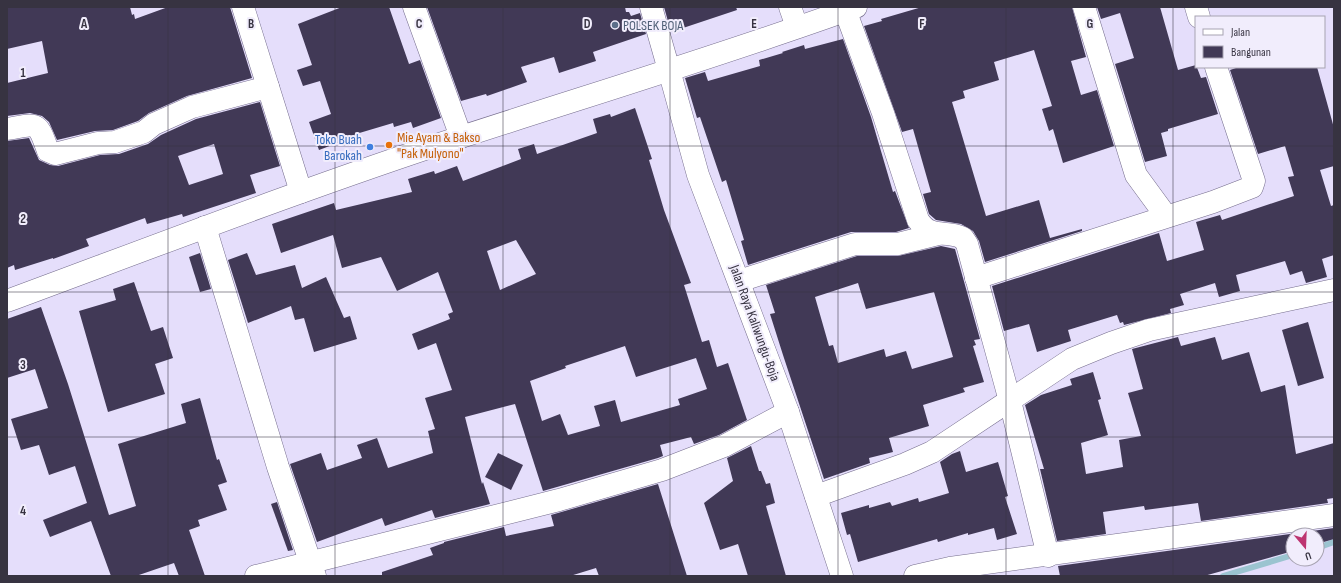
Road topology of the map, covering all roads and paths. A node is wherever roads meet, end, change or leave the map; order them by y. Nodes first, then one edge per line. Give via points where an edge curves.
1 (243, 7) edge
2 (414, 7) edge
3 (651, 7) edge
4 (790, 7) edge
5 (1084, 7) edge
6 (839, 10) edge
7 (797, 27) junction
8 (1216, 68) edge
9 (669, 70) junction
10 (268, 87) junction
11 (7, 129) edge
12 (461, 137) junction
13 (301, 192) junction
14 (1166, 216) junction
15 (205, 227) junction
16 (938, 234) junction
17 (976, 278) junction
18 (739, 281) junction
19 (1334, 290) edge
20 (7, 301) edge
21 (1010, 401) junction
22 (788, 412) junction
23 (816, 496) junction
24 (1334, 515) edge
25 (1048, 556) junction
26 (312, 569) edge
27 (256, 576) edge
28 (842, 576) edge
29 (915, 576) edge

1 - 10 street
2 - 12 street
3 - 9 street, Jalan Raya Kaliwungu-Boja
4 - 7 street
5 - 14 street via 1136,175
6 - 7 street
6 - 16 street via 883,112 918,220 923,228
7 - 9 street
8 - 14 street via 1254,184 1250,189
9 - 12 street
9 - 18 street, Jalan Raya Kaliwungu-Boja via 698,175
10 - 11 street via 192,107 154,124 144,132 121,140 55,154 48,151 38,127
10 - 13 street
12 - 13 street
13 - 15 street
14 - 17 street
15 - 20 street
15 - 26 street
16 - 17 street via 952,234 963,238
16 - 18 street via 898,244 855,244
17 - 21 street
18 - 22 street, Jalan Raya Kaliwungu-Boja
19 - 21 street via 1149,330 1110,343 1072,359
21 - 23 street via 932,452
21 - 25 street
22 - 23 street, Jalan Raya Kaliwungu-Boja
22 - 26 street via 724,446 662,470
23 - 28 street, Jalan Raya Kaliwungu-Boja
24 - 25 street
25 - 29 street via 950,568
26 - 27 street

